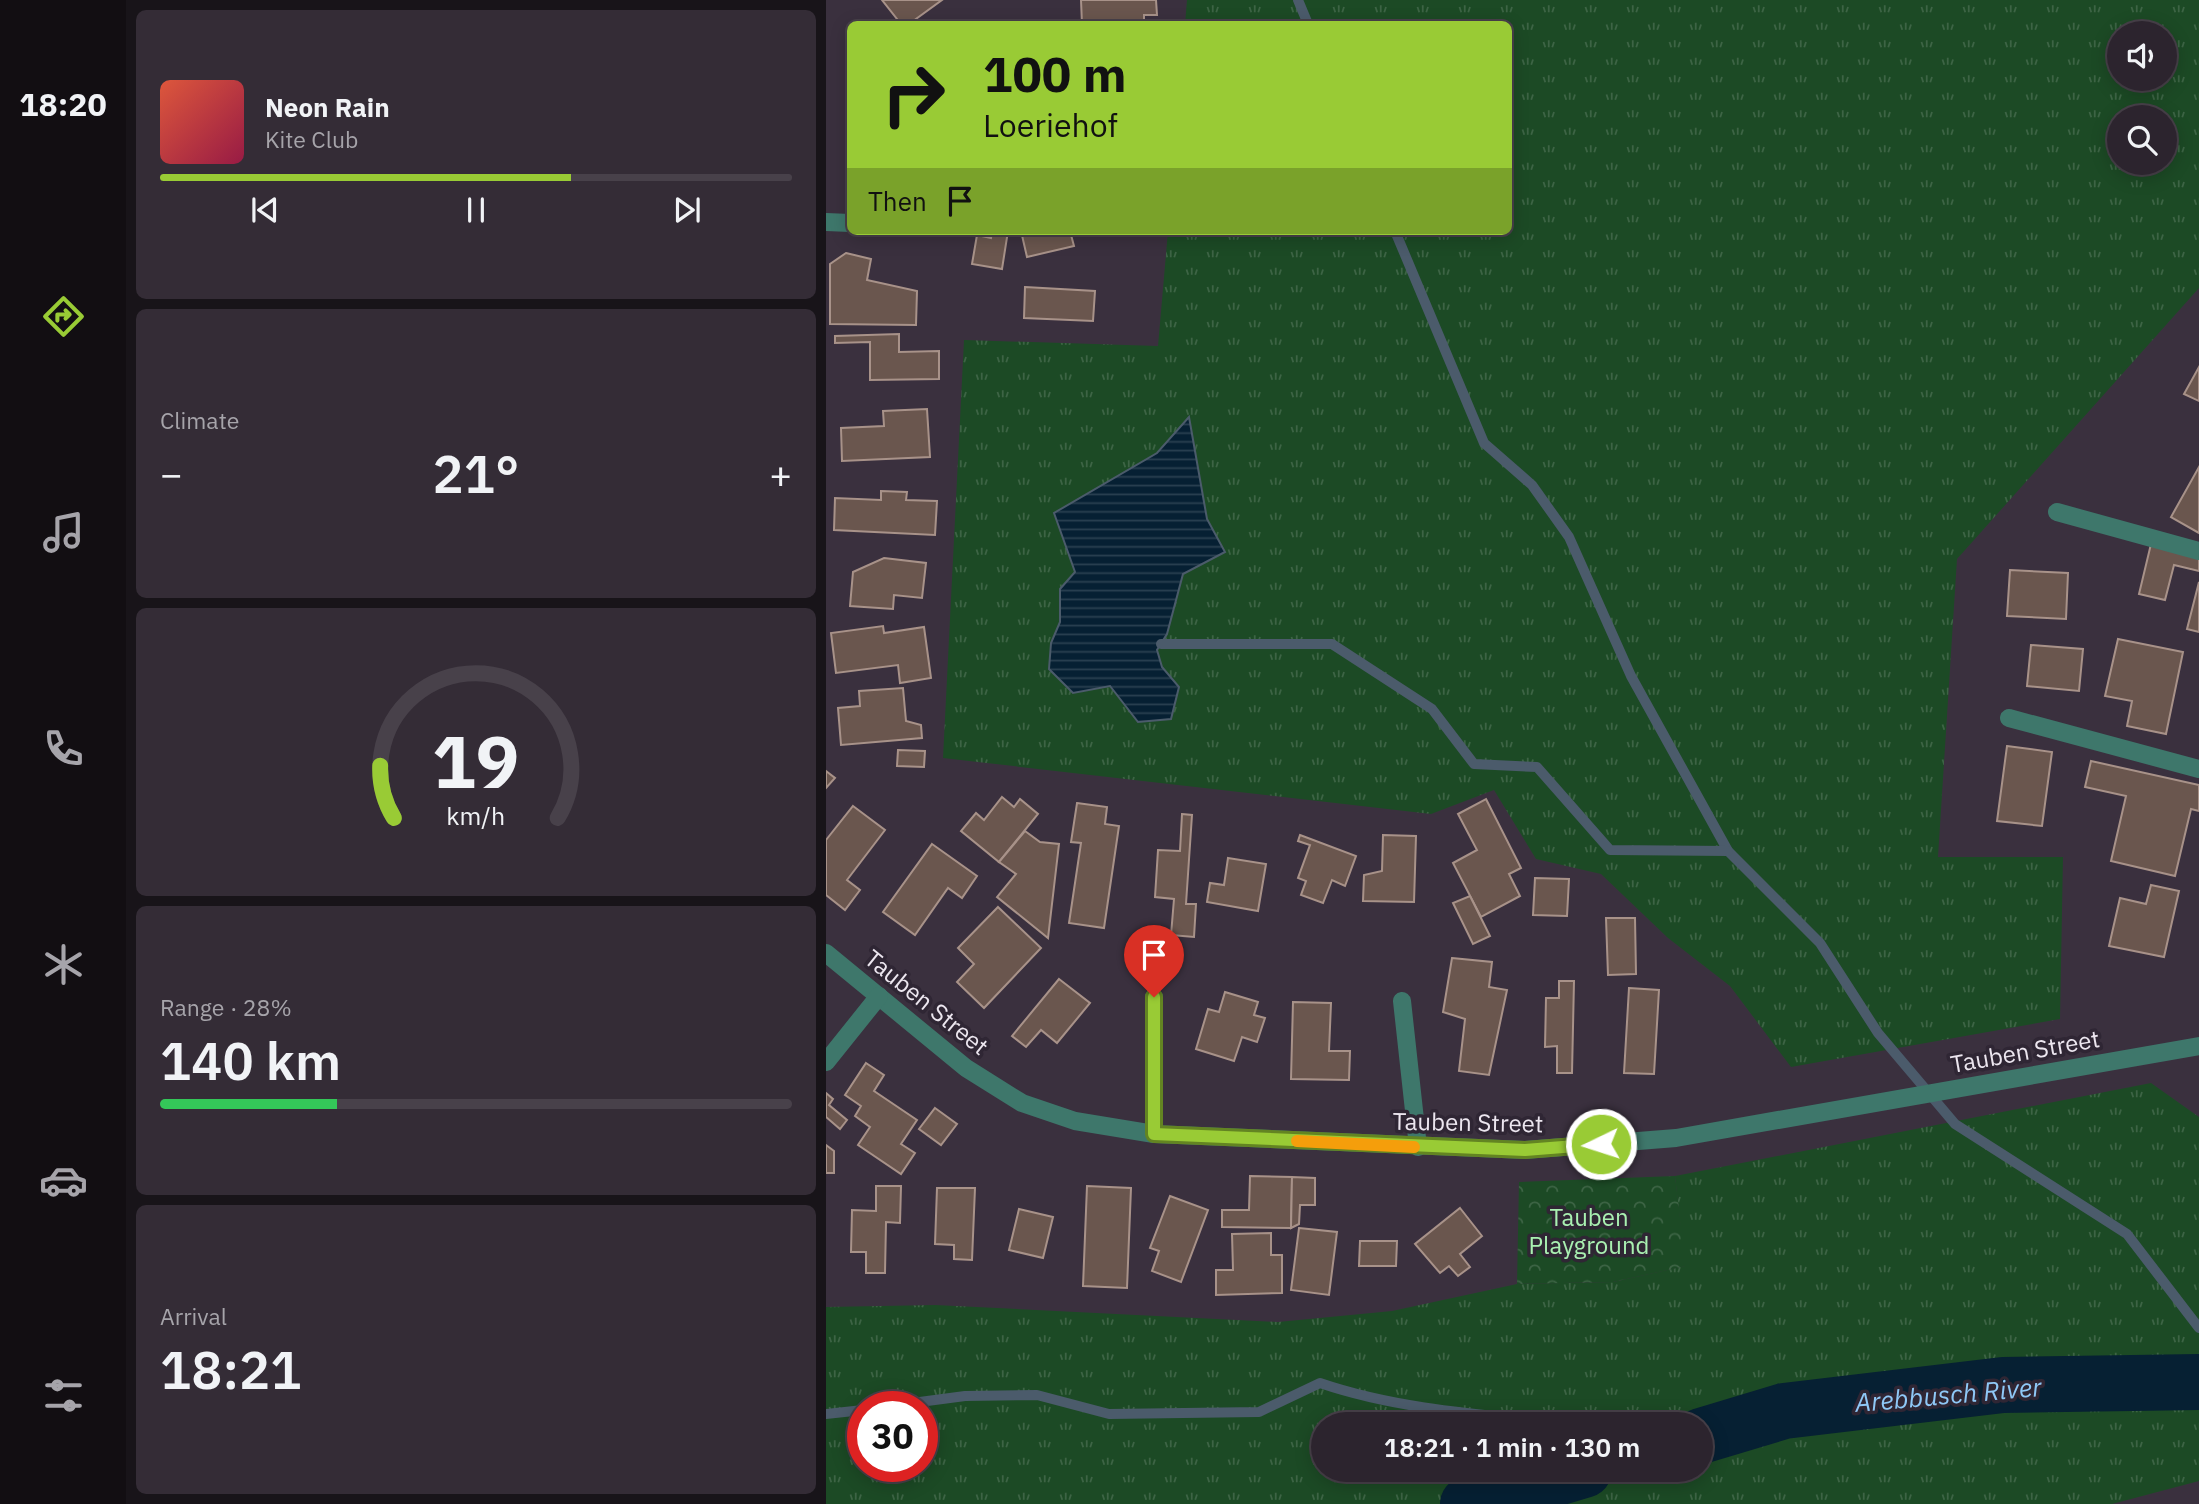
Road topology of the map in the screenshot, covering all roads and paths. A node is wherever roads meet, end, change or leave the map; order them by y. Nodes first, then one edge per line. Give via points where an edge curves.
1 (826, 222) edge
2 (847, 223) edge
3 (2057, 512) dead end
4 (2199, 551) edge
5 (2009, 718) dead end
6 (2199, 769) edge
7 (826, 953) edge
8 (879, 996) junction
9 (1154, 997) dead end
10 (1402, 1001) dead end
11 (2199, 1046) edge
12 (826, 1062) edge
13 (1154, 1134) junction
14 (1418, 1147) junction

1 - 2 street
3 - 4 street
5 - 6 street
7 - 8 street, Tauben Street
8 - 12 street
8 - 13 street, Tauben Street via 965,1068 1022,1103 1075,1121
9 - 13 street
10 - 14 street
11 - 14 street, Tauben Street via 1676,1138 1525,1150
13 - 14 street, Tauben Street

